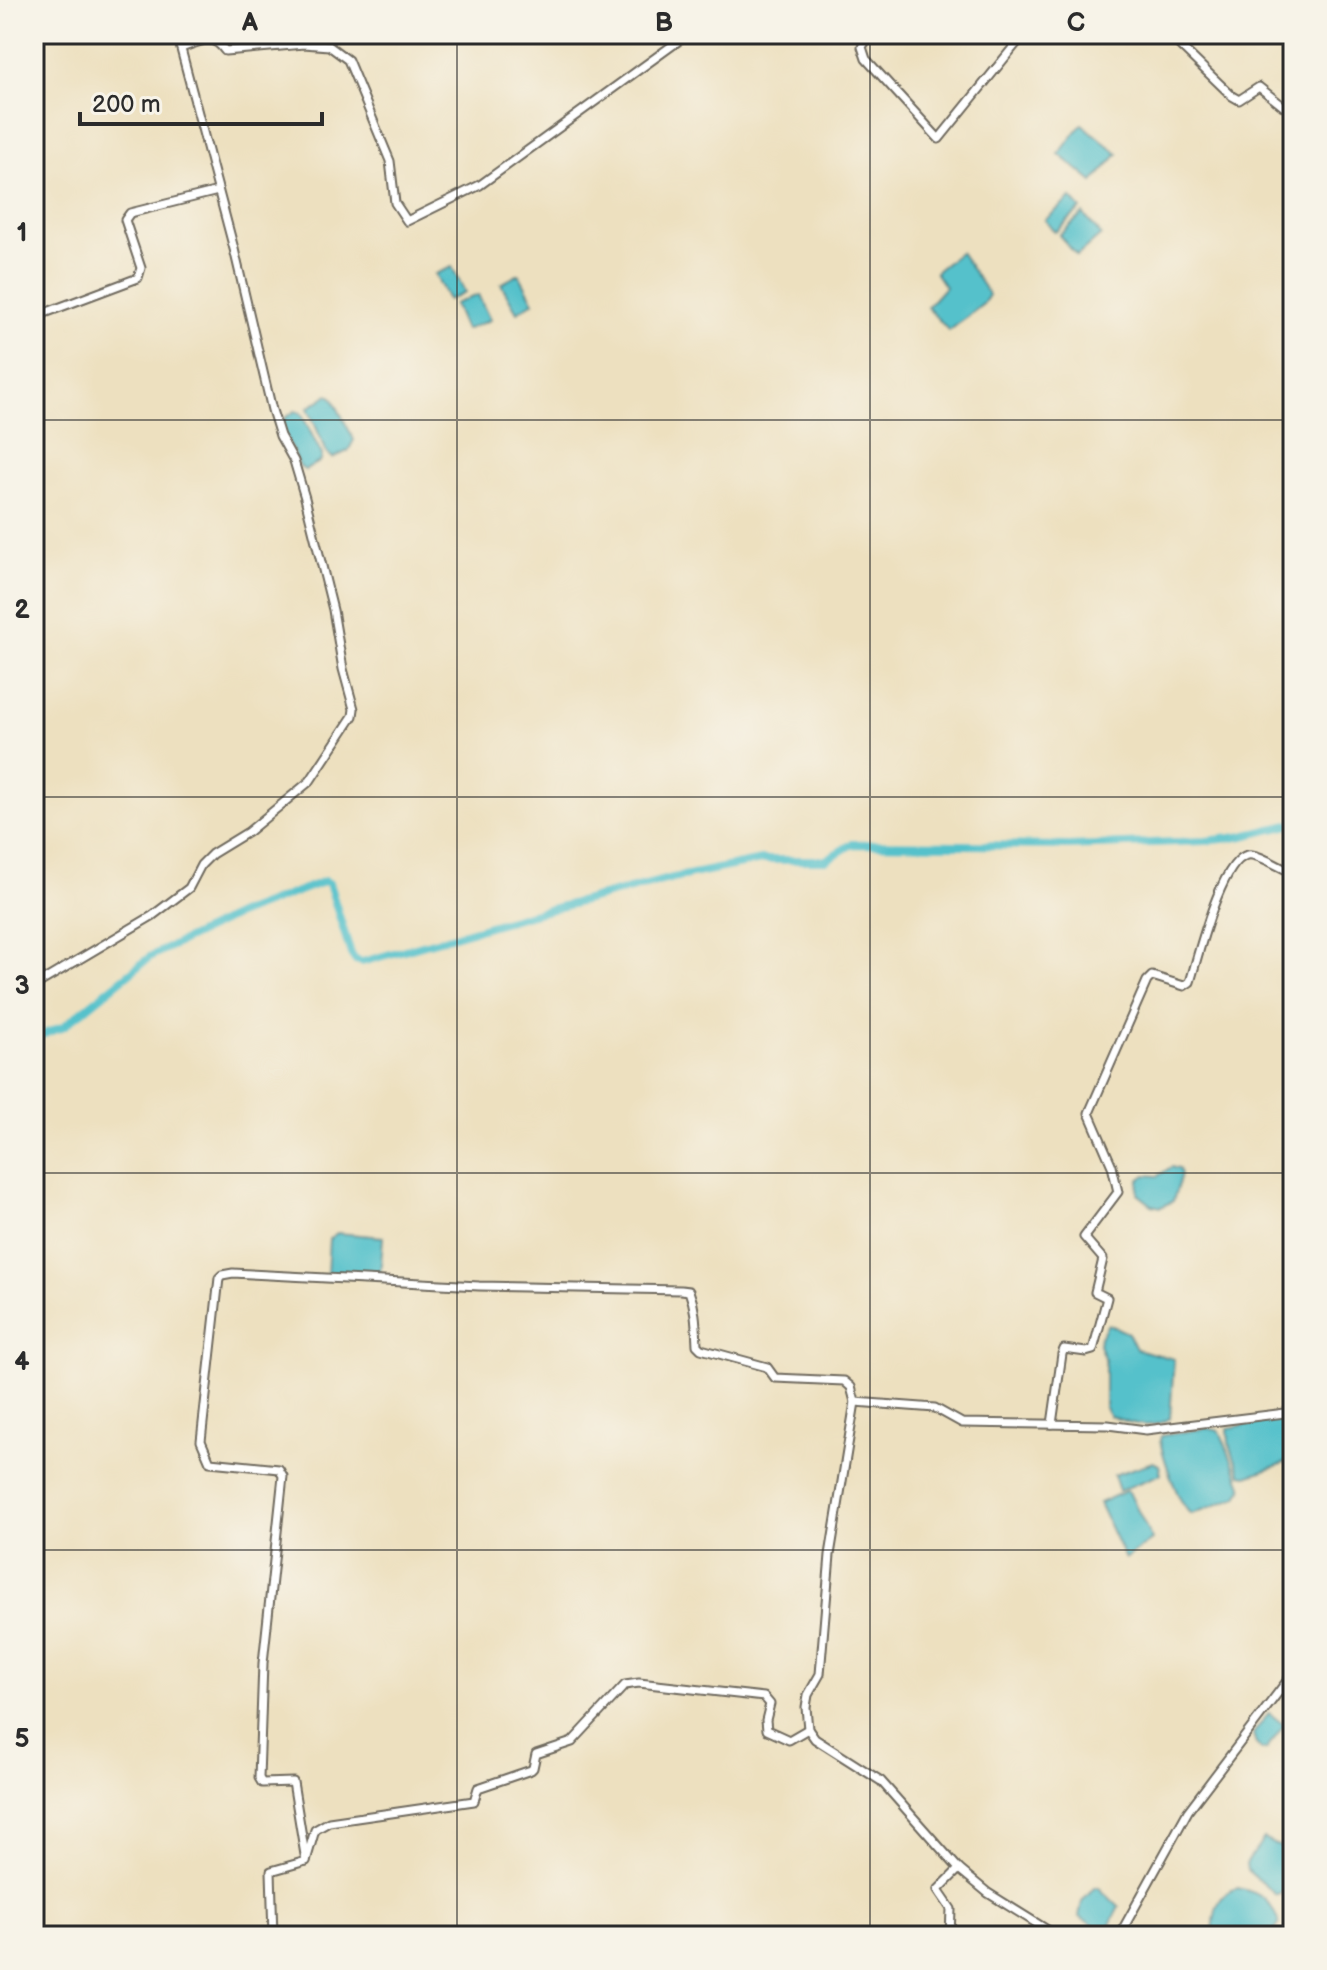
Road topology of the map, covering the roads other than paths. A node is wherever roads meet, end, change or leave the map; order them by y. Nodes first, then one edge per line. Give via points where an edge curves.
1 (177, 34) edge
2 (688, 34) edge
3 (870, 34) edge
4 (1024, 34) edge
5 (1168, 34) edge
6 (181, 48) junction
7 (1293, 114) edge
8 (218, 191) junction
9 (34, 317) edge
10 (1293, 873) edge
11 (34, 986) edge
12 (855, 1402) junction
13 (1293, 1412) edge
14 (1052, 1424) junction
15 (1293, 1673) edge
16 (808, 1729) junction
17 (306, 1861) junction
18 (959, 1869) junction
19 (273, 1936) edge
20 (950, 1936) edge
21 (1057, 1936) edge
22 (1119, 1936) edge

1 - 6 street
2 - 6 street via 480,185 407,221 395,203 390,161 348,60 329,46 304,44 225,51 211,39
3 - 4 street via 862,47 866,59 939,139
5 - 7 street via 1232,96 1239,100 1259,87
6 - 8 street
8 - 9 street via 130,213 125,220 141,268 138,278
8 - 11 street via 272,410 305,498 353,716 310,781 212,854 189,888
10 - 14 street via 1256,855 1234,863 1190,982 1184,986 1152,976 1147,981 1089,1113 1118,1192 1084,1237 1103,1259 1095,1292 1107,1298 1093,1350 1064,1349
12 - 14 street via 935,1408 962,1423
12 - 16 street via 830,1555 820,1674 808,1695
12 - 17 street via 848,1383 775,1378 767,1367 701,1349 689,1291 222,1275 201,1441 210,1462 270,1467 283,1476 263,1663 259,1778 262,1783 293,1782
13 - 14 street via 1146,1430
15 - 22 street via 1188,1811
16 - 17 street via 789,1740 767,1730 770,1704 764,1697 625,1685 572,1742 534,1755 531,1770 483,1785 468,1803 329,1822 315,1830
16 - 18 street via 815,1739 881,1781
17 - 19 street via 271,1871
18 - 20 street via 938,1890 951,1909
18 - 21 street

